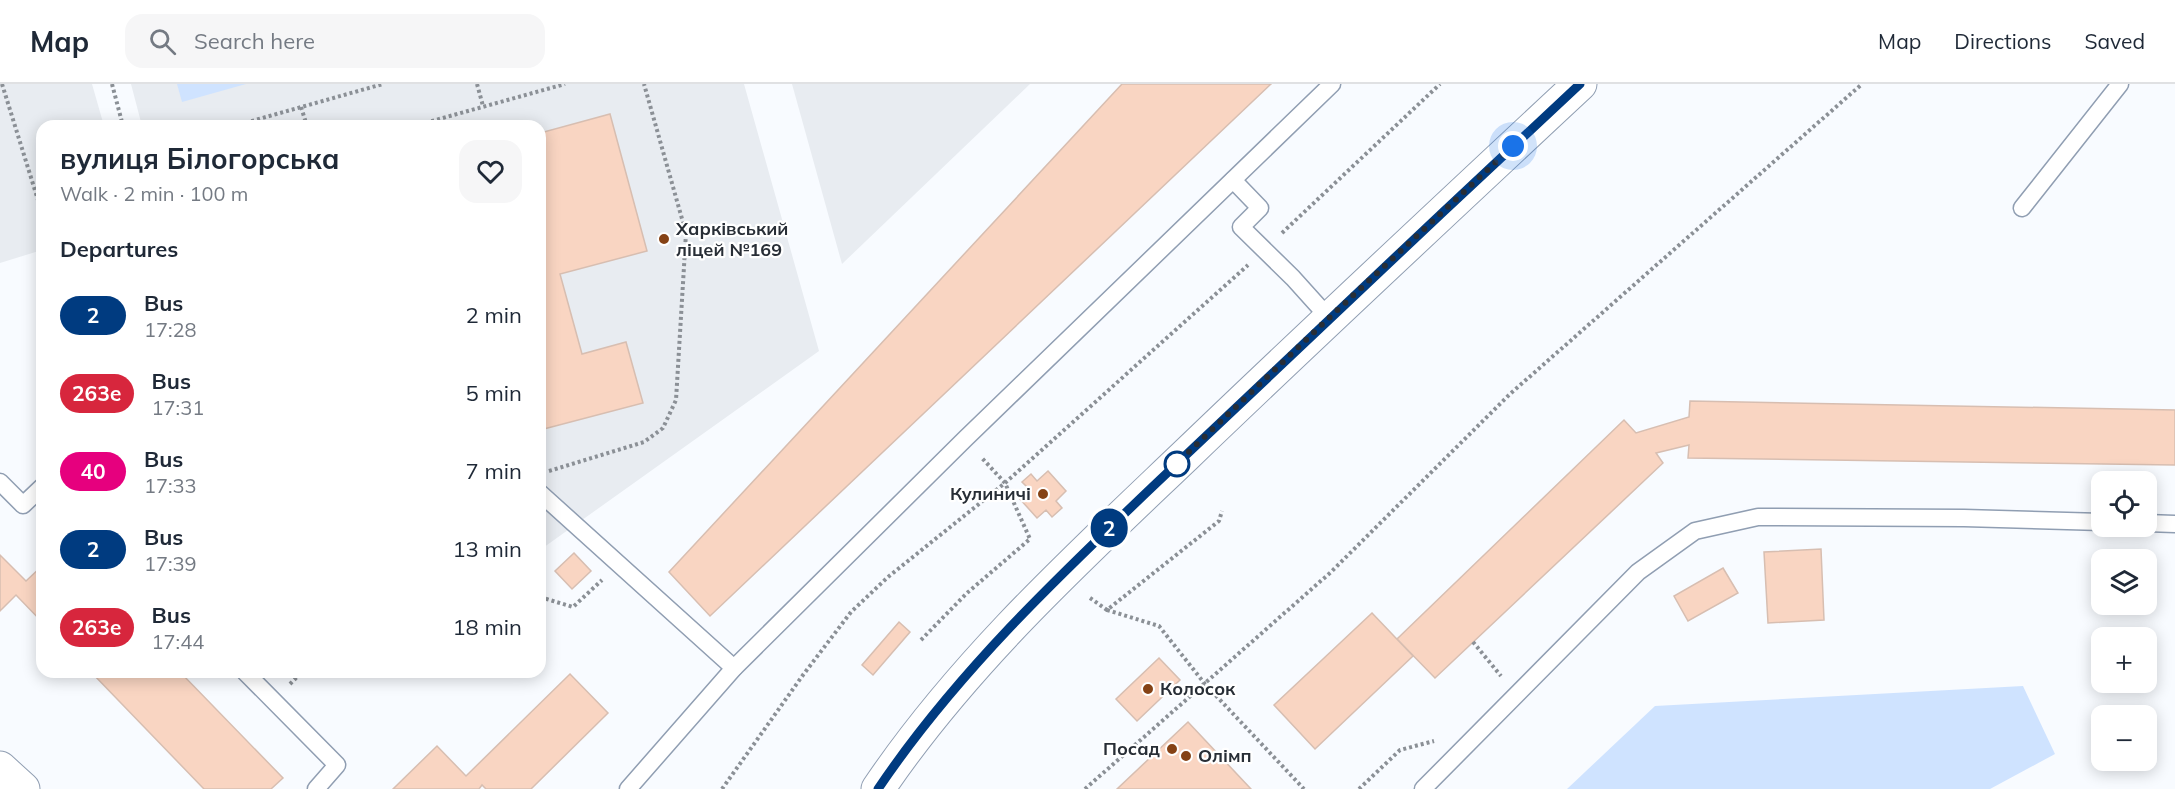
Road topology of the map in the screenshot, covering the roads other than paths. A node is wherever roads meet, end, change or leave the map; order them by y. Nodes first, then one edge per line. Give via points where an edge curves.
1 (1332, 84) edge
2 (1580, 84) edge
3 (2120, 84) edge
4 (1233, 180) junction
5 (2022, 208) dead end
6 (1329, 318) junction
7 (0, 482) edge
8 (36, 493) edge
9 (546, 498) edge
10 (2091, 522) edge
11 (2157, 523) edge
12 (2175, 524) edge
13 (734, 668) junction
14 (251, 678) edge
15 (0, 768) edge
16 (23, 789) edge
17 (316, 789) edge
18 (628, 789) edge
19 (878, 789) edge
20 (1423, 789) edge

1 - 4 lane
2 - 6 main road
3 - 5 lane
4 - 6 lane via 1260,208 1241,227
4 - 13 lane
6 - 19 main road via 1018,617 941,706
7 - 8 lane via 23,505
9 - 13 lane
10 - 20 lane via 1758,517 1695,531 1638,572
11 - 12 lane
13 - 18 lane
14 - 17 lane via 337,765
15 - 16 main road

